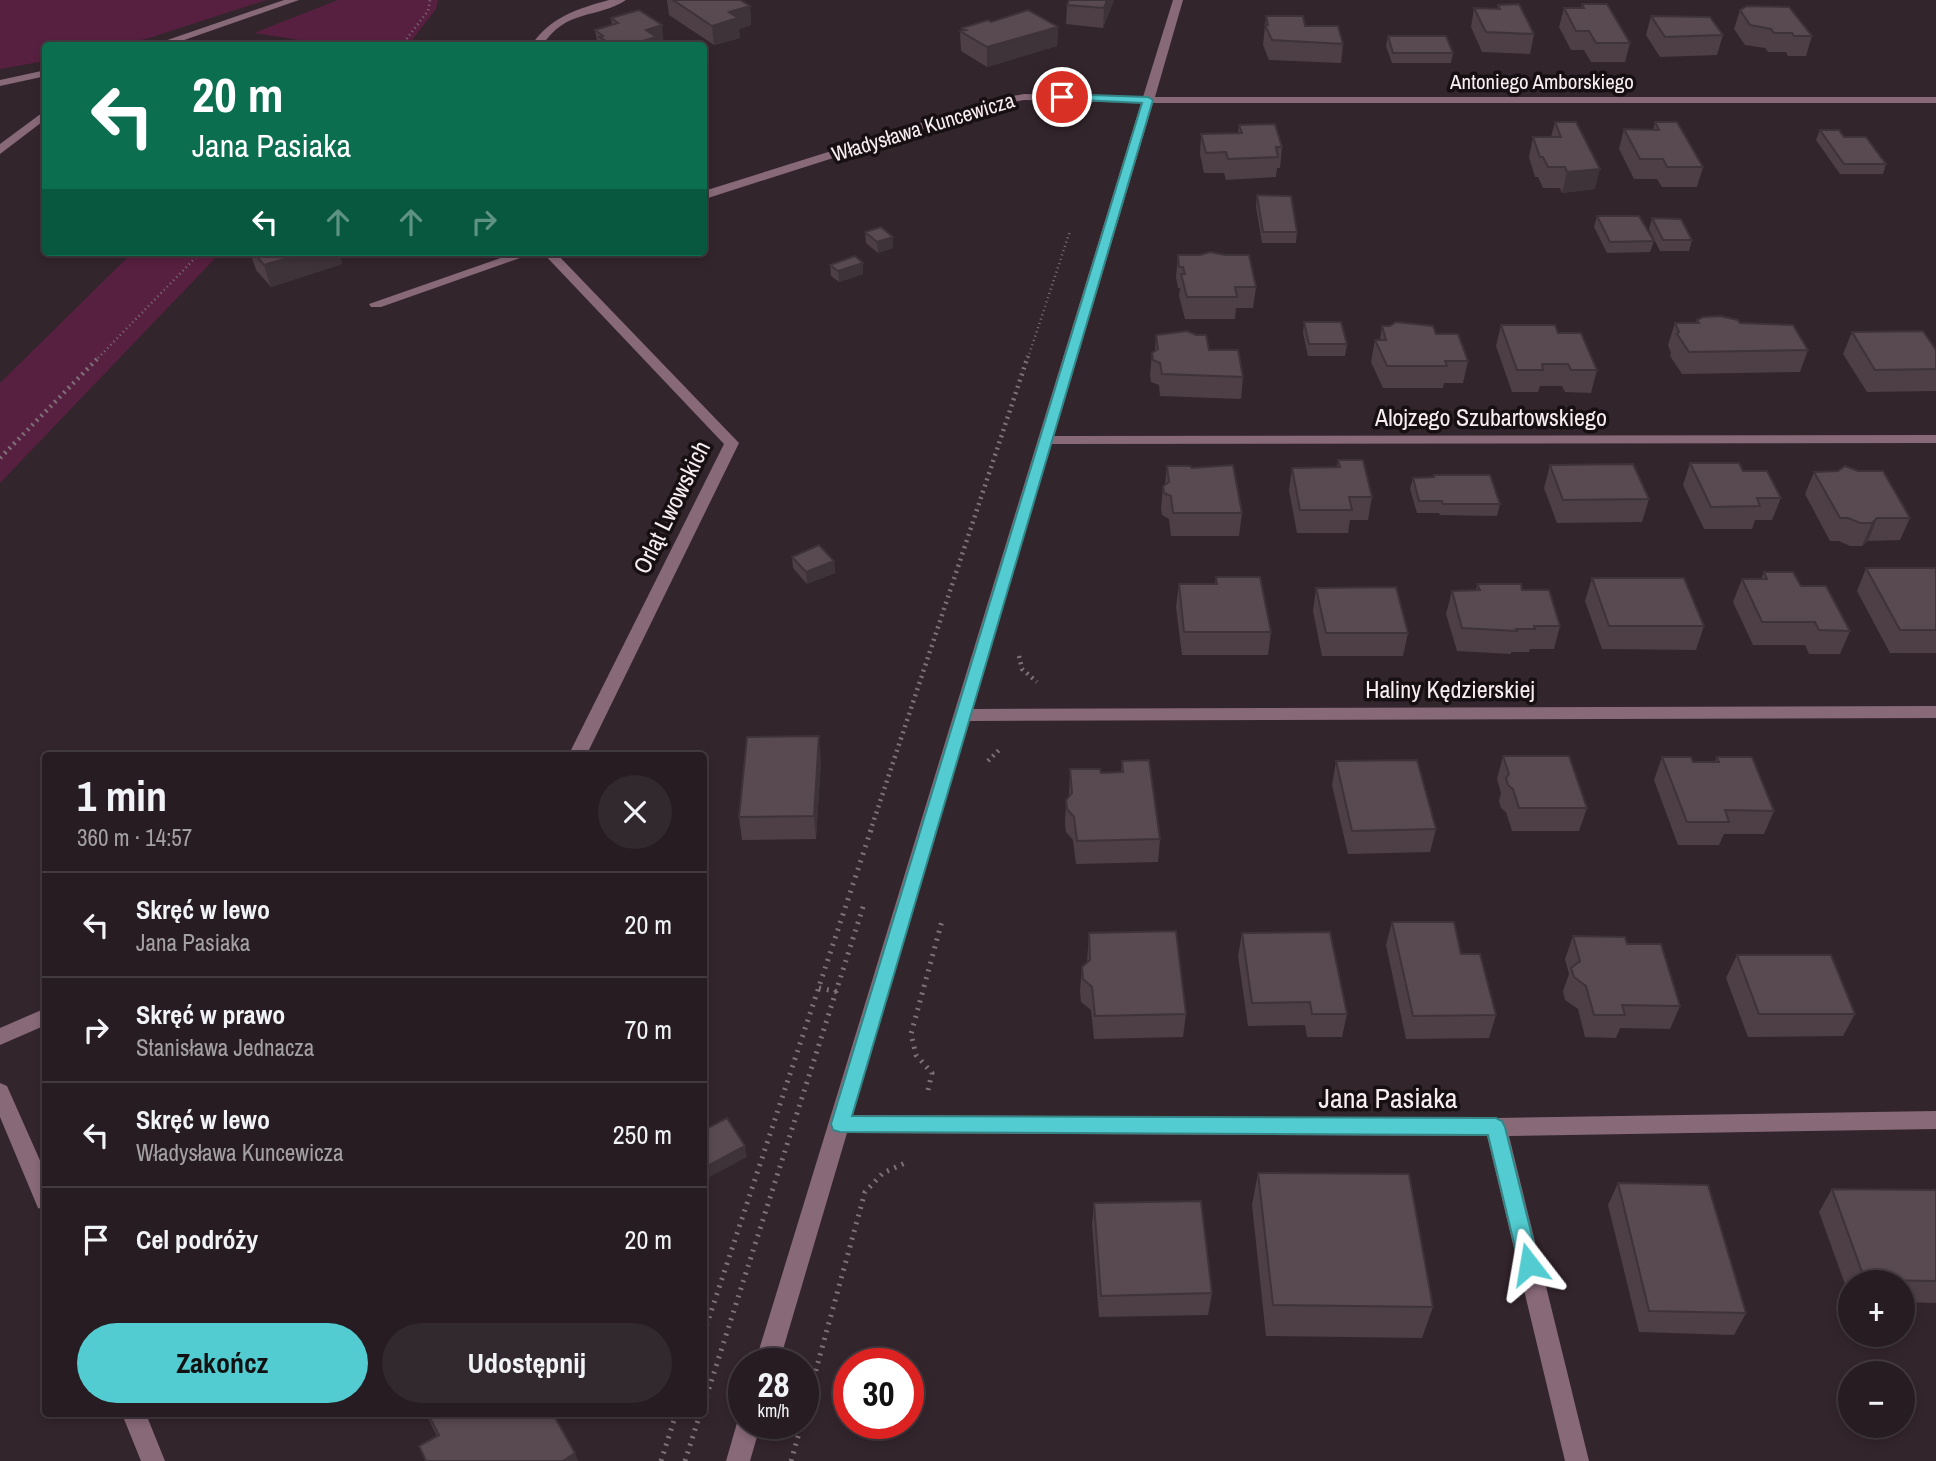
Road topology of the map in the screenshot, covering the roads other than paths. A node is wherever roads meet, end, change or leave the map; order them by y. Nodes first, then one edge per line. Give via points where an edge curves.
1 (294, 0) edge
2 (621, 0) edge
3 (1178, 0) edge
4 (167, 42) edge
5 (538, 42) edge
6 (42, 74) edge
7 (0, 83) edge
8 (1148, 100) junction
9 (1936, 100) edge
10 (42, 116) edge
11 (0, 150) edge
12 (707, 194) edge
13 (519, 256) edge
14 (552, 256) edge
15 (376, 303) dead end
16 (1936, 439) edge
17 (1046, 440) junction
18 (1936, 712) edge
19 (963, 715) junction
20 (579, 752) edge
21 (42, 1018) edge
22 (0, 1037) edge
23 (0, 1092) edge
24 (1936, 1120) edge
25 (840, 1124) junction
26 (1496, 1127) junction
27 (42, 1192) edge
28 (772, 1348) edge
29 (135, 1417) edge
30 (744, 1439) edge
31 (153, 1461) edge
32 (738, 1461) edge
33 (1577, 1461) edge

1 - 4 street
2 - 5 street via 562,20
3 - 8 street
6 - 7 street
8 - 9 street, Antoniego Amborskiego
8 - 12 street, Władysława Kuncewicza via 1024,97 997,102
8 - 17 street
10 - 11 street
13 - 15 street
14 - 20 street, Orląt Lwowskich via 732,443
16 - 17 street, Alojzego Szubartowskiego
17 - 19 street
18 - 19 street, Haliny Kędzierskiej
19 - 25 street
21 - 22 street
23 - 27 street
24 - 26 street, Jana Pasiaka
25 - 26 street, Jana Pasiaka
25 - 28 street
26 - 33 street
29 - 31 street
30 - 32 street

